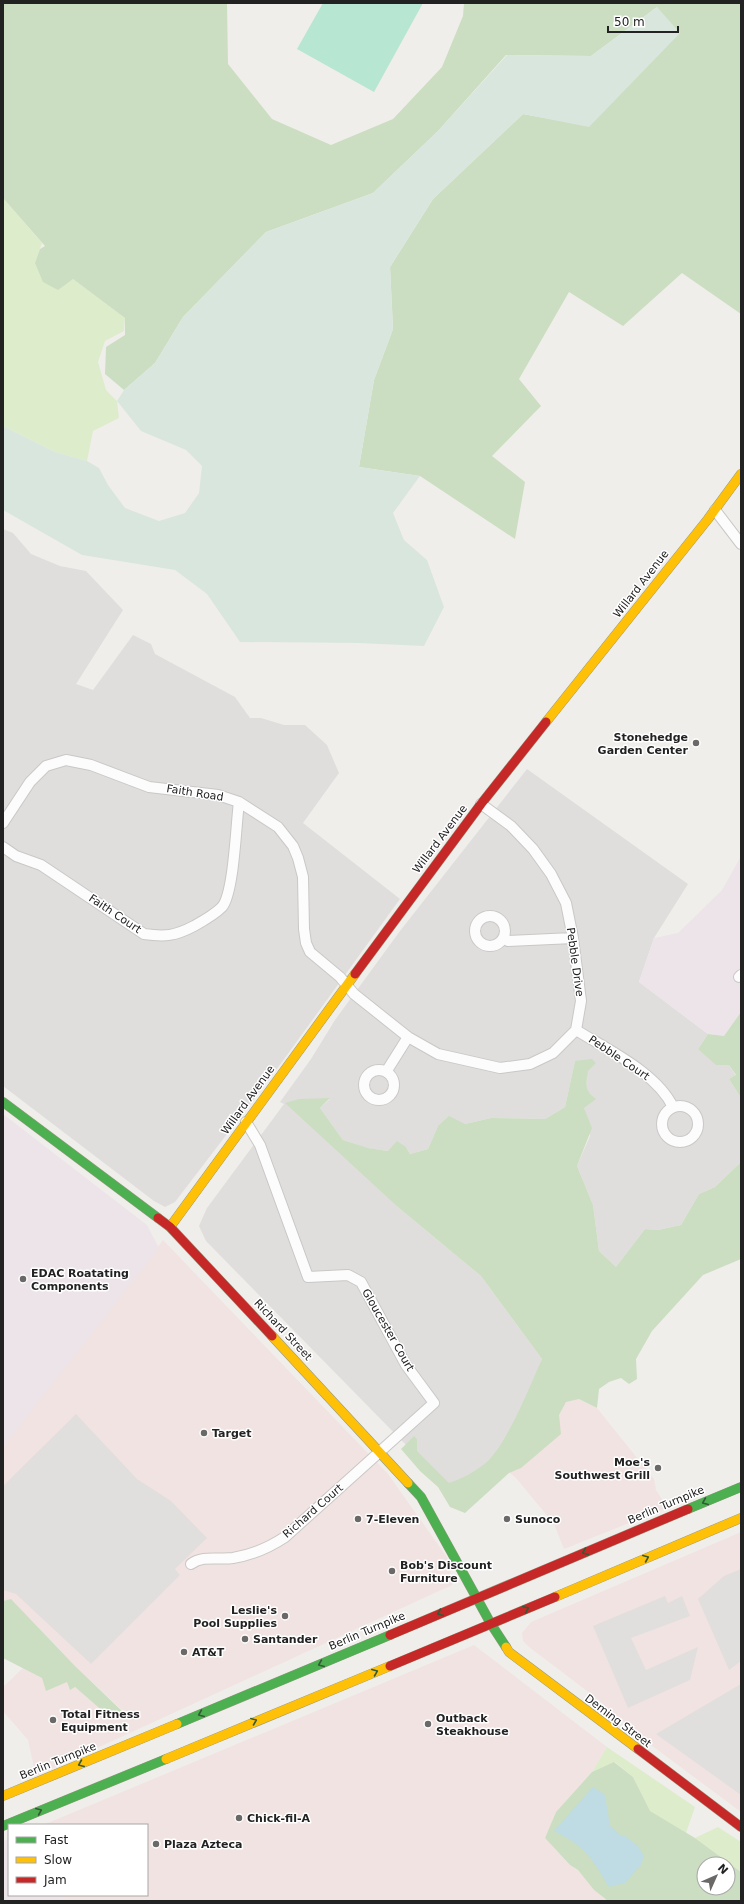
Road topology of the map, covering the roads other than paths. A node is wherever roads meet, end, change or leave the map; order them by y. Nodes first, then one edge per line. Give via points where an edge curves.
1 (741, 474) edge
2 (715, 510) junction
3 (741, 544) edge
4 (239, 802) junction
5 (481, 804) junction
6 (3, 823) edge
7 (3, 847) edge
8 (503, 938) dead end
9 (573, 938) junction
10 (347, 986) junction
11 (576, 1030) junction
12 (408, 1037) junction
13 (386, 1072) dead end
14 (3, 1102) edge
15 (673, 1108) dead end
16 (246, 1122) junction
17 (170, 1227) junction
18 (381, 1451) junction
19 (741, 1487) edge
20 (741, 1518) edge
21 (191, 1564) dead end
22 (476, 1597) junction
23 (490, 1624) junction
24 (3, 1796) edge
25 (3, 1826) edge
26 (741, 1827) edge

1 - 2 main road, Willard Avenue
2 - 3 street
2 - 5 main road, Willard Avenue
4 - 6 street, Faith Road via 218,795 149,787 90,765 66,760 46,766 30,782
4 - 7 street, Faith Court via 230,888 222,907 205,920 180,933 162,936 144,934 41,864 16,856
4 - 10 street, Faith Road via 278,827 293,846 303,878 306,943 310,952
5 - 9 street, Pebble Drive via 511,826 533,849 551,874 566,903
5 - 10 main road, Willard Avenue
8 - 9 street via 508,941
9 - 11 street, Pebble Drive via 581,1001
10 - 12 street via 356,997
10 - 16 main road, Willard Avenue
11 - 12 street via 553,1053 530,1064 500,1068 438,1054
11 - 15 street, Pebble Court via 650,1077 668,1096
12 - 13 street
14 - 17 main road, Richard Street
16 - 17 main road, Willard Avenue
16 - 18 street, Gloucester Court via 260,1145 308,1277 348,1275 361,1282 406,1365 434,1403
17 - 18 main road, Richard Street
18 - 21 street, Richard Court via 294,1530 276,1542 248,1554 219,1559 199,1559
18 - 22 main road, Richard Street via 421,1497
19 -> 22 main road, Berlin Turnpike
23 -> 20 main road
22 - 23 main road, Richard Street
22 -> 24 main road, Berlin Turnpike via 161,1735
25 -> 23 main road via 152,1760
23 - 26 main road, Deming Street via 509,1652

